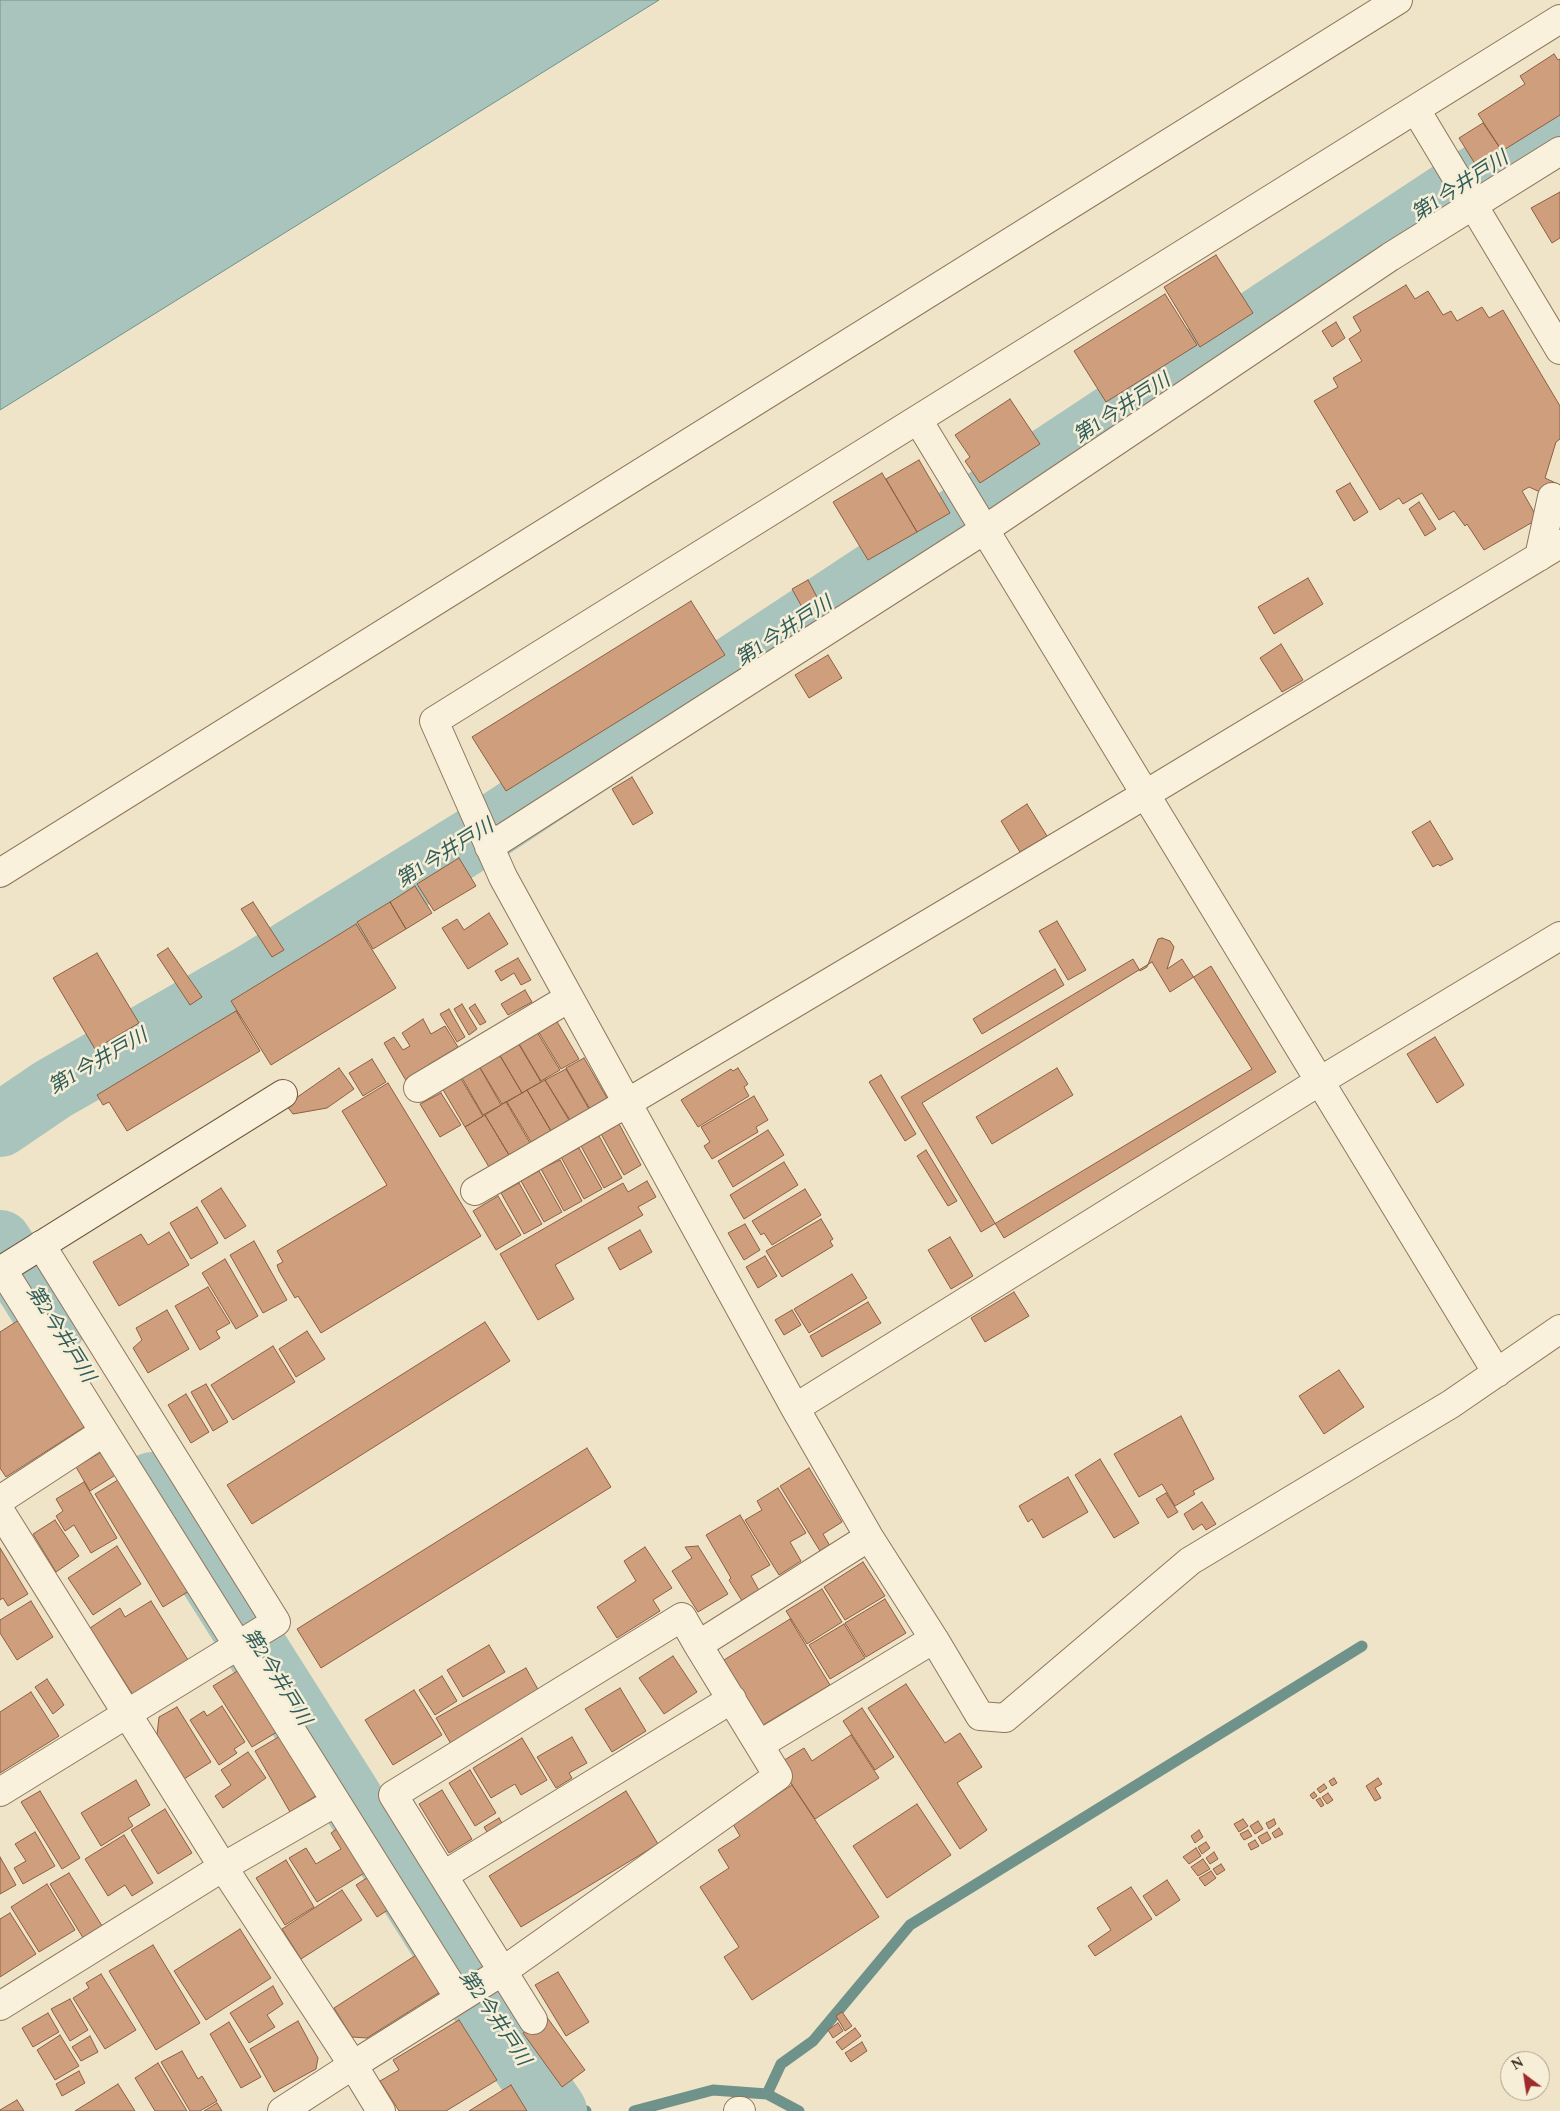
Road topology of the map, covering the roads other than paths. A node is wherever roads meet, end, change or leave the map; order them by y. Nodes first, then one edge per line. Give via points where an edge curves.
1 (1398, 0) edge
2 (1560, 19) edge
3 (1417, 111) junction
4 (1560, 151) edge
5 (1473, 205) junction
6 (1560, 350) edge
7 (918, 421) junction
8 (1556, 486) edge
9 (984, 529) junction
10 (1550, 551) edge
11 (1146, 794) junction
12 (489, 846) junction
13 (0, 873) edge
14 (1560, 936) edge
15 (569, 998) junction
16 (1320, 1081) junction
17 (418, 1088) dead end
18 (283, 1094) dead end
19 (628, 1103) junction
20 (475, 1191) dead end
21 (40, 1246) junction
22 (2, 1269) edge
23 (1560, 1329) edge
24 (1498, 1372) junction
25 (795, 1408) junction
26 (104, 1432) junction
27 (0, 1500) edge
28 (0, 1511) edge
29 (869, 1537) junction
30 (934, 1639) junction
31 (238, 1645) junction
32 (698, 1645) junction
33 (732, 1699) junction
34 (127, 1714) junction
35 (760, 1745) junction
36 (0, 1792) edge
37 (336, 1802) junction
38 (223, 1867) junction
39 (444, 1875) junction
40 (503, 1971) junction
41 (459, 1998) junction
42 (0, 2006) edge
43 (533, 2020) dead end
44 (353, 2065) junction
45 (282, 2111) edge
46 (381, 2111) edge

1 - 13 street
2 - 3 street
3 - 5 street
3 - 7 street
4 - 5 street
5 - 6 street
5 - 9 street
7 - 9 street
7 - 12 street via 434,721
8 - 10 street
9 - 11 street
9 - 12 street
10 - 11 street
11 - 16 street
11 - 19 street
12 - 15 street
14 - 16 street
15 - 17 street
15 - 19 street
16 - 24 street
16 - 25 street
18 - 21 street
19 - 20 street
19 - 25 street
21 - 22 street
21 - 31 street via 276,1622
22 - 26 street
23 - 24 street
24 - 30 street via 1451,1404 1190,1561 1005,1718 980,1716
25 - 29 street
26 - 27 street
26 - 31 street
28 - 34 street
29 - 30 street
29 - 32 street
30 - 35 street
31 - 34 street
31 - 37 street
32 - 33 street
32 - 39 street via 682,1617 393,1795
33 - 35 street
33 - 39 street
34 - 36 street
34 - 38 street
35 - 40 street via 778,1776
37 - 38 street
37 - 41 street
38 - 42 street
38 - 44 street
39 - 40 street
40 - 41 street
40 - 43 street
41 - 44 street
44 - 45 street
44 - 46 street

